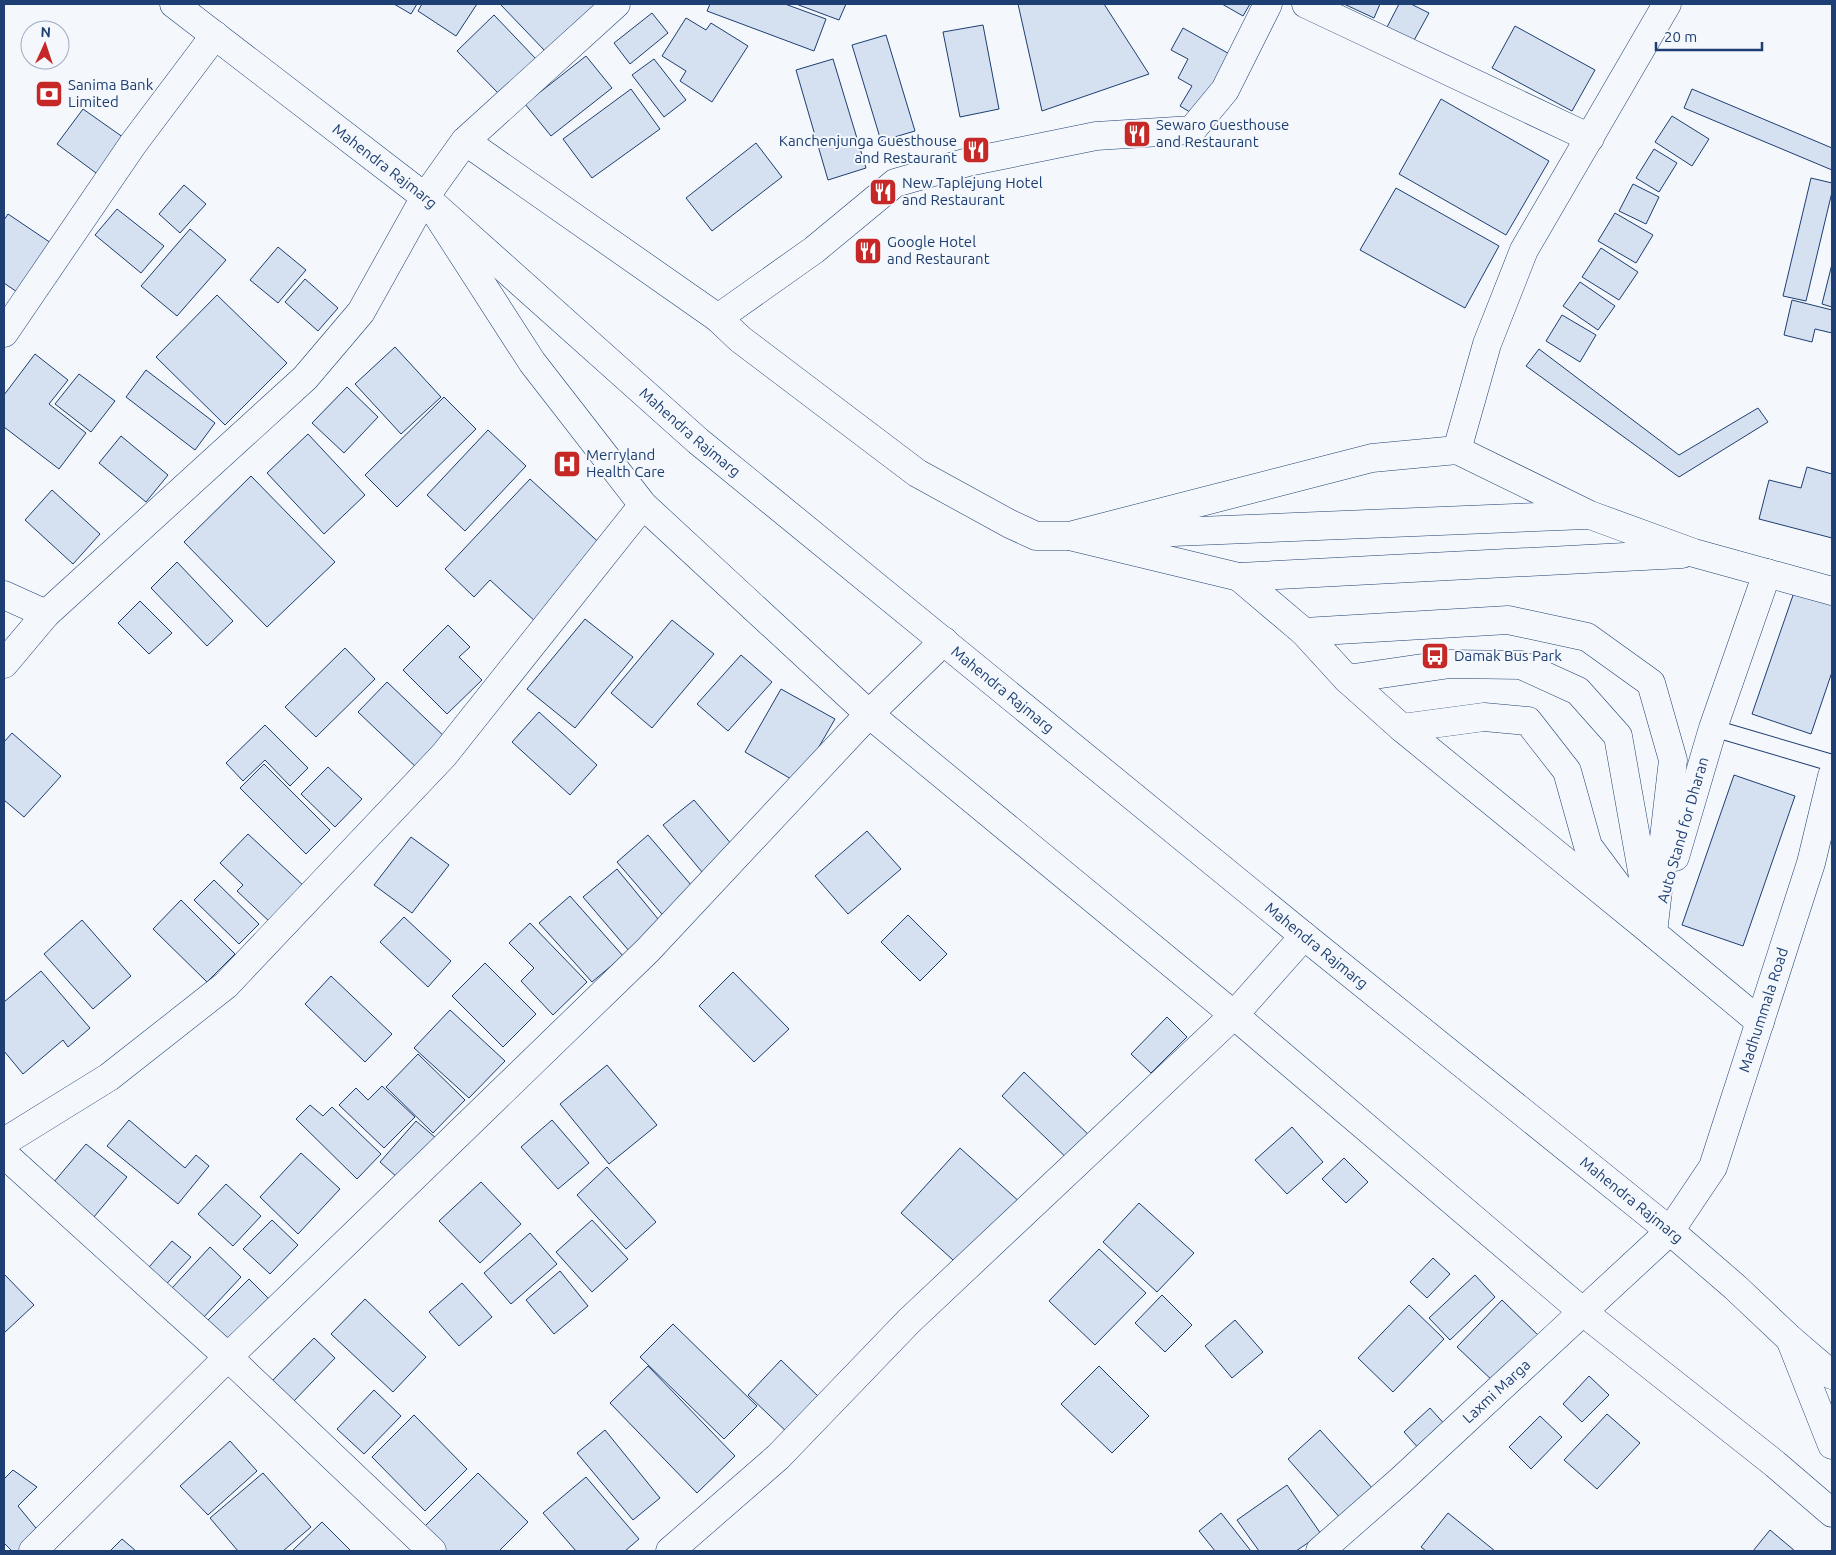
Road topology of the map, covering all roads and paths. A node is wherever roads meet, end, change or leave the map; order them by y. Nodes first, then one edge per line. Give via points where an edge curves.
1 (174, 4) edge
2 (616, 4) edge
3 (1268, 4) edge
4 (1306, 4) edge
5 (1668, 4) edge
6 (215, 35) junction
7 (1590, 138) junction
8 (465, 141) junction
9 (425, 197) junction
10 (718, 318) junction
11 (4, 333) edge
12 (1457, 450) junction
13 (643, 505) junction
14 (1590, 515) junction
15 (1069, 536) junction
16 (1694, 553) junction
17 (1767, 573) junction
18 (1239, 577) junction
19 (1832, 591) edge
20 (4, 595) edge
21 (46, 614) junction
22 (1304, 632) junction
23 (944, 641) junction
24 (4, 664) edge
25 (1347, 679) junction
26 (869, 714) junction
27 (1402, 728) junction
28 (1713, 728) junction
29 (1832, 763) edge
30 (1832, 776) edge
31 (1653, 933) junction
32 (1304, 936) junction
33 (1234, 1015) junction
34 (1760, 1022) junction
35 (4, 1142) edge
36 (4, 1154) edge
37 (1670, 1231) junction
38 (1583, 1312) junction
39 (1790, 1338) junction
40 (228, 1357) junction
41 (1832, 1375) edge
42 (1832, 1445) edge
43 (1832, 1513) edge
44 (33, 1551) edge
45 (432, 1551) edge
46 (670, 1551) edge
47 (1320, 1551) edge

1 - 6 main road, Mahendra Rajmarg
2 - 8 main road
3 - 10 main road via 1225,90 1192,130 1096,136 968,162 895,183 814,250
4 - 7 main road
5 - 7 main road
6 - 9 main road, Mahendra Rajmarg
6 - 11 main road via 133,144
7 - 12 main road via 1524,250 1487,344
8 - 9 main road
8 - 10 main road
9 - 13 main road via 532,362
9 - 21 main road via 361,312 305,378
9 - 23 main road, Mahendra Rajmarg via 698,441
10 - 15 main road via 740,339 917,474 1036,536
12 - 14 main road
12 - 15 main road via 1372,458
13 - 26 main road
13 - 35 main road via 444,754 226,985 110,1077
14 - 15 main road
14 - 16 main road
15 - 18 main road
16 - 17 main road
16 - 18 main road
17 - 19 main road
17 - 28 main road, Auto Stand for Dharan
18 - 22 main road
20 - 21 main road
21 - 24 main road
22 - 25 main road
22 - 31 main road via 1508,620 1587,637 1651,683 1673,760
23 - 26 main road
23 - 32 main road, Mahendra Rajmarg
25 - 27 main road
25 - 31 main road via 1450,664 1520,665 1578,691 1618,736
26 - 33 main road
26 - 40 main road via 648,950
27 - 31 main road
27 - 31 main road via 1484,717 1528,721 1566,771 1588,846
28 - 29 lane
28 - 31 main road, Auto Stand for Dharan
30 - 34 main road, Madhummala Road via 1811,863
31 - 34 main road
32 - 33 main road
32 - 37 main road, Mahendra Rajmarg
33 - 38 main road
33 - 46 main road via 909,1321 778,1457
34 - 37 main road, Madhummala Road via 1713,1166
36 - 40 main road
37 - 38 main road, Laxmi Marga
37 - 39 main road, Mahendra Rajmarg
38 - 43 main road
38 - 47 main road, Laxmi Marga
39 - 41 main road, Mahendra Rajmarg
39 - 42 main road
40 - 44 main road
40 - 45 main road

